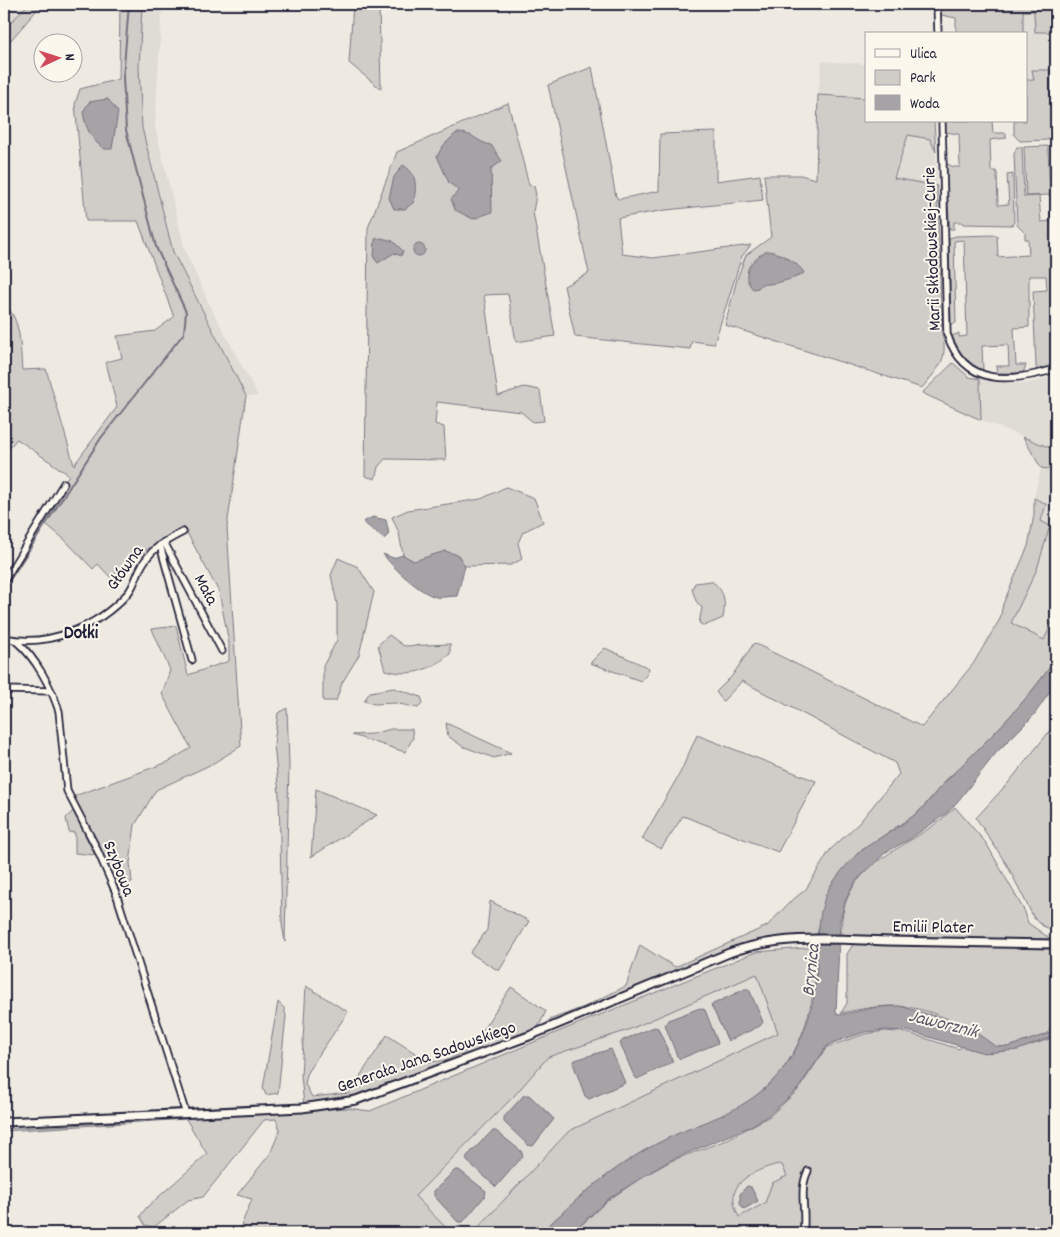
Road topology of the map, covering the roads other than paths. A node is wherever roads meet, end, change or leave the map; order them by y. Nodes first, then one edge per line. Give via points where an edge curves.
1 (937, 4) edge
2 (938, 32) edge
3 (942, 122) edge
4 (1056, 369) edge
5 (64, 483) dead end
6 (183, 532) dead end
7 (162, 543) junction
8 (4, 581) edge
9 (4, 638) edge
10 (36, 641) junction
11 (16, 642) junction
12 (26, 650) junction
13 (222, 651) dead end
14 (192, 660) dead end
15 (4, 690) edge
16 (50, 691) junction
17 (810, 940) joint
18 (1056, 944) edge
19 (186, 1114) junction
20 (4, 1122) edge
21 (808, 1171) dead end
22 (803, 1233) edge

1 - 2 street
3 - 4 street, Marii Skłodowskiej-Curie via 947,334 951,345 967,367 984,375 1017,378
5 - 8 street
6 - 7 street, Główna
7 - 10 street, Główna via 145,559 129,592 100,618 65,634
7 - 13 street, Mała
7 - 14 street
9 - 11 street, Główna
10 - 11 street, Główna
10 - 12 street, Główna
11 - 12 street, Szybowa
12 - 16 street, Szybowa
15 - 16 street
16 - 19 street, Szybowa via 59,711 68,791 116,893
17 - 18 street, Emilii Plater
17 - 19 street, Generała Jana Sadowskiego via 784,940 745,947 529,1036 356,1100 302,1108
19 - 20 street, Generała Jana Sadowskiego
21 - 22 street via 803,1190

